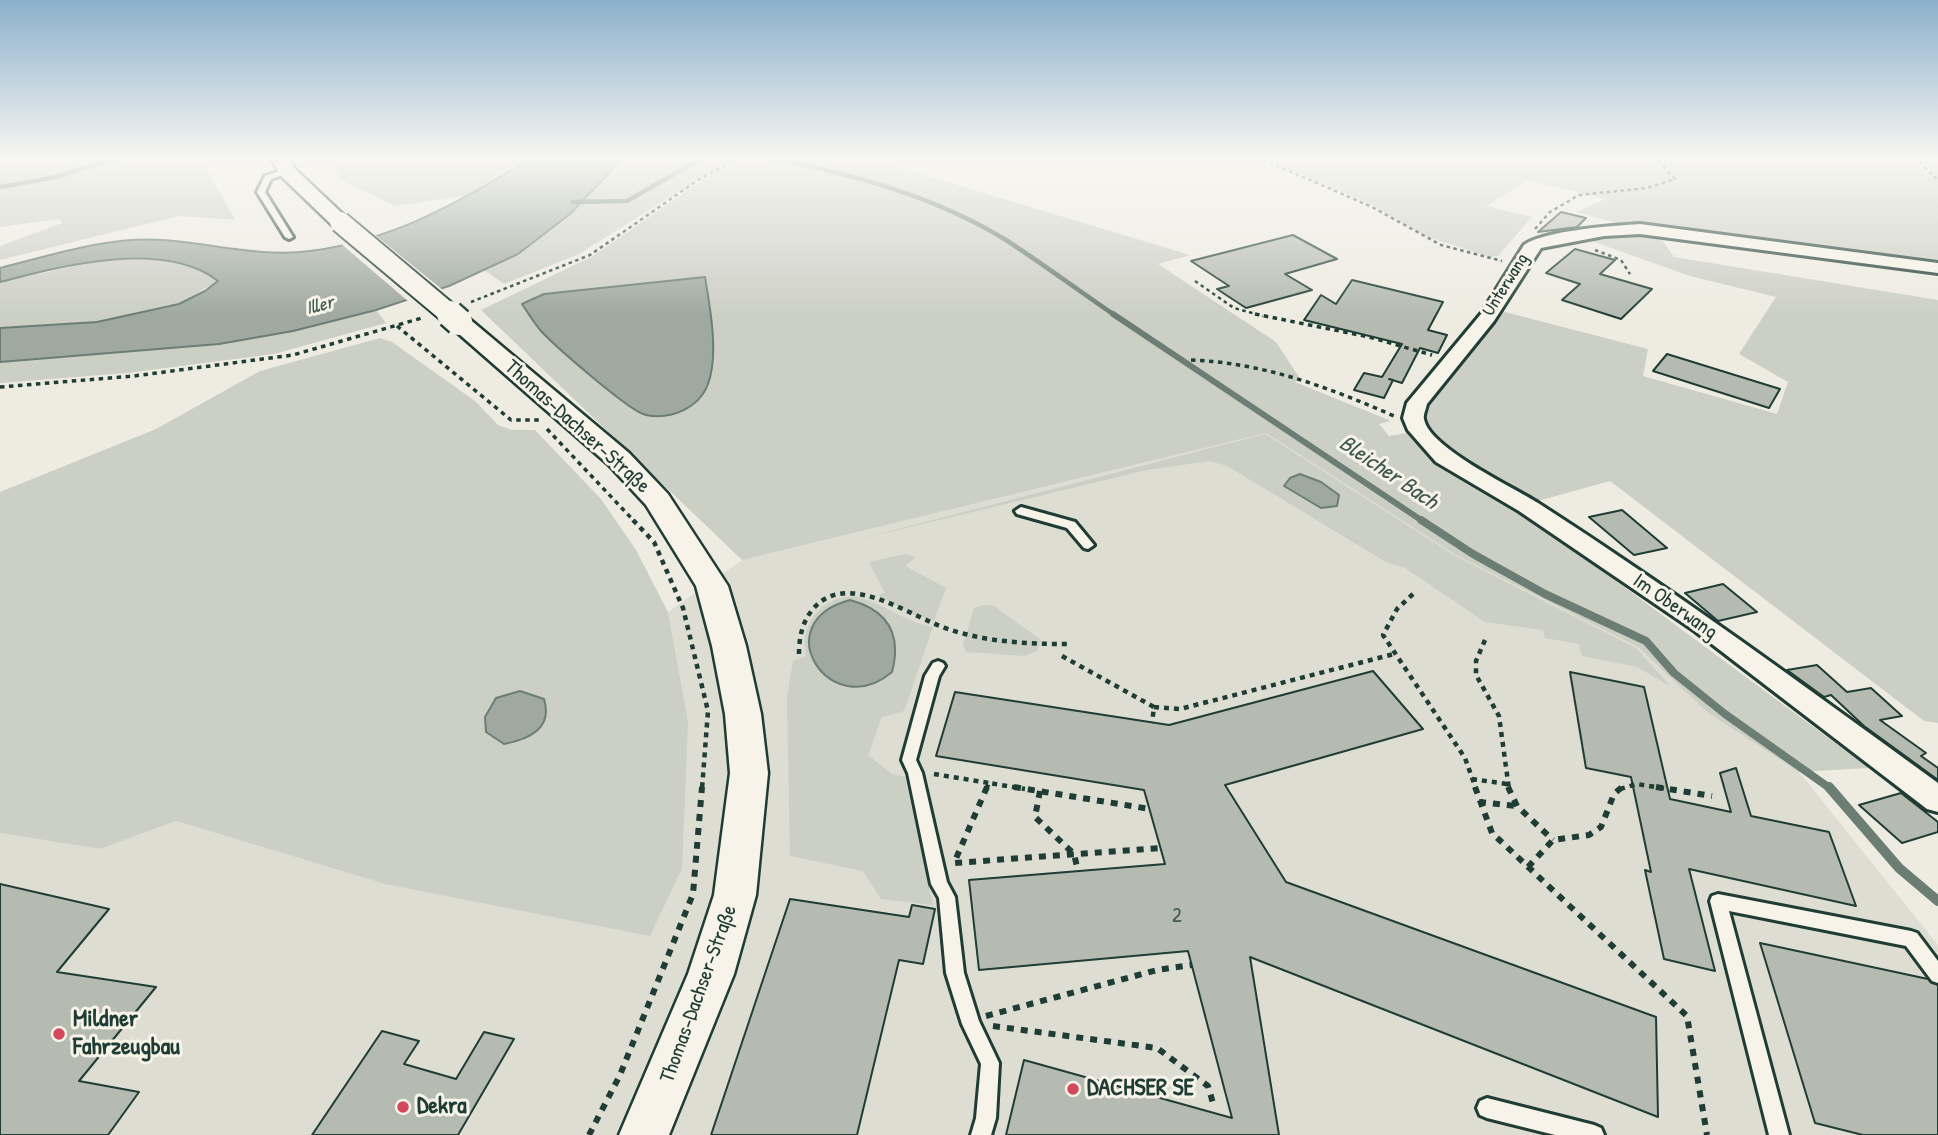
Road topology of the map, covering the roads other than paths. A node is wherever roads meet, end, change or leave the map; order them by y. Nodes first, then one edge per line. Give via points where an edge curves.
1 (272, 210) edge
2 (328, 210) edge
3 (289, 237) dead end
4 (1938, 268) edge
5 (1414, 420) joint
6 (1021, 510) dead end
7 (1088, 545) dead end
8 (938, 666) dead end
9 (1938, 800) edge
10 (1938, 975) edge
11 (1487, 1108) dead end
12 (644, 1135) edge
13 (981, 1135) edge
14 (1594, 1135) edge
15 (1779, 1135) edge

1 - 3 lane
2 - 12 street, Thomas-Dachser-Straße, bridge via 460,314 619,459 658,500 712,586 743,714 749,772 735,895 711,974
4 - 5 street, Unterwang via 1673,231 1604,231 1530,248 1488,317 1417,403
5 - 9 street, Im Oberwang via 1444,457 1527,506 1704,625
6 - 7 lane via 1071,525
8 - 13 lane via 908,760 915,773 939,884 947,897 955,973 971,1024 990,1063
10 - 15 lane via 1911,939 1718,901
11 - 14 lane

